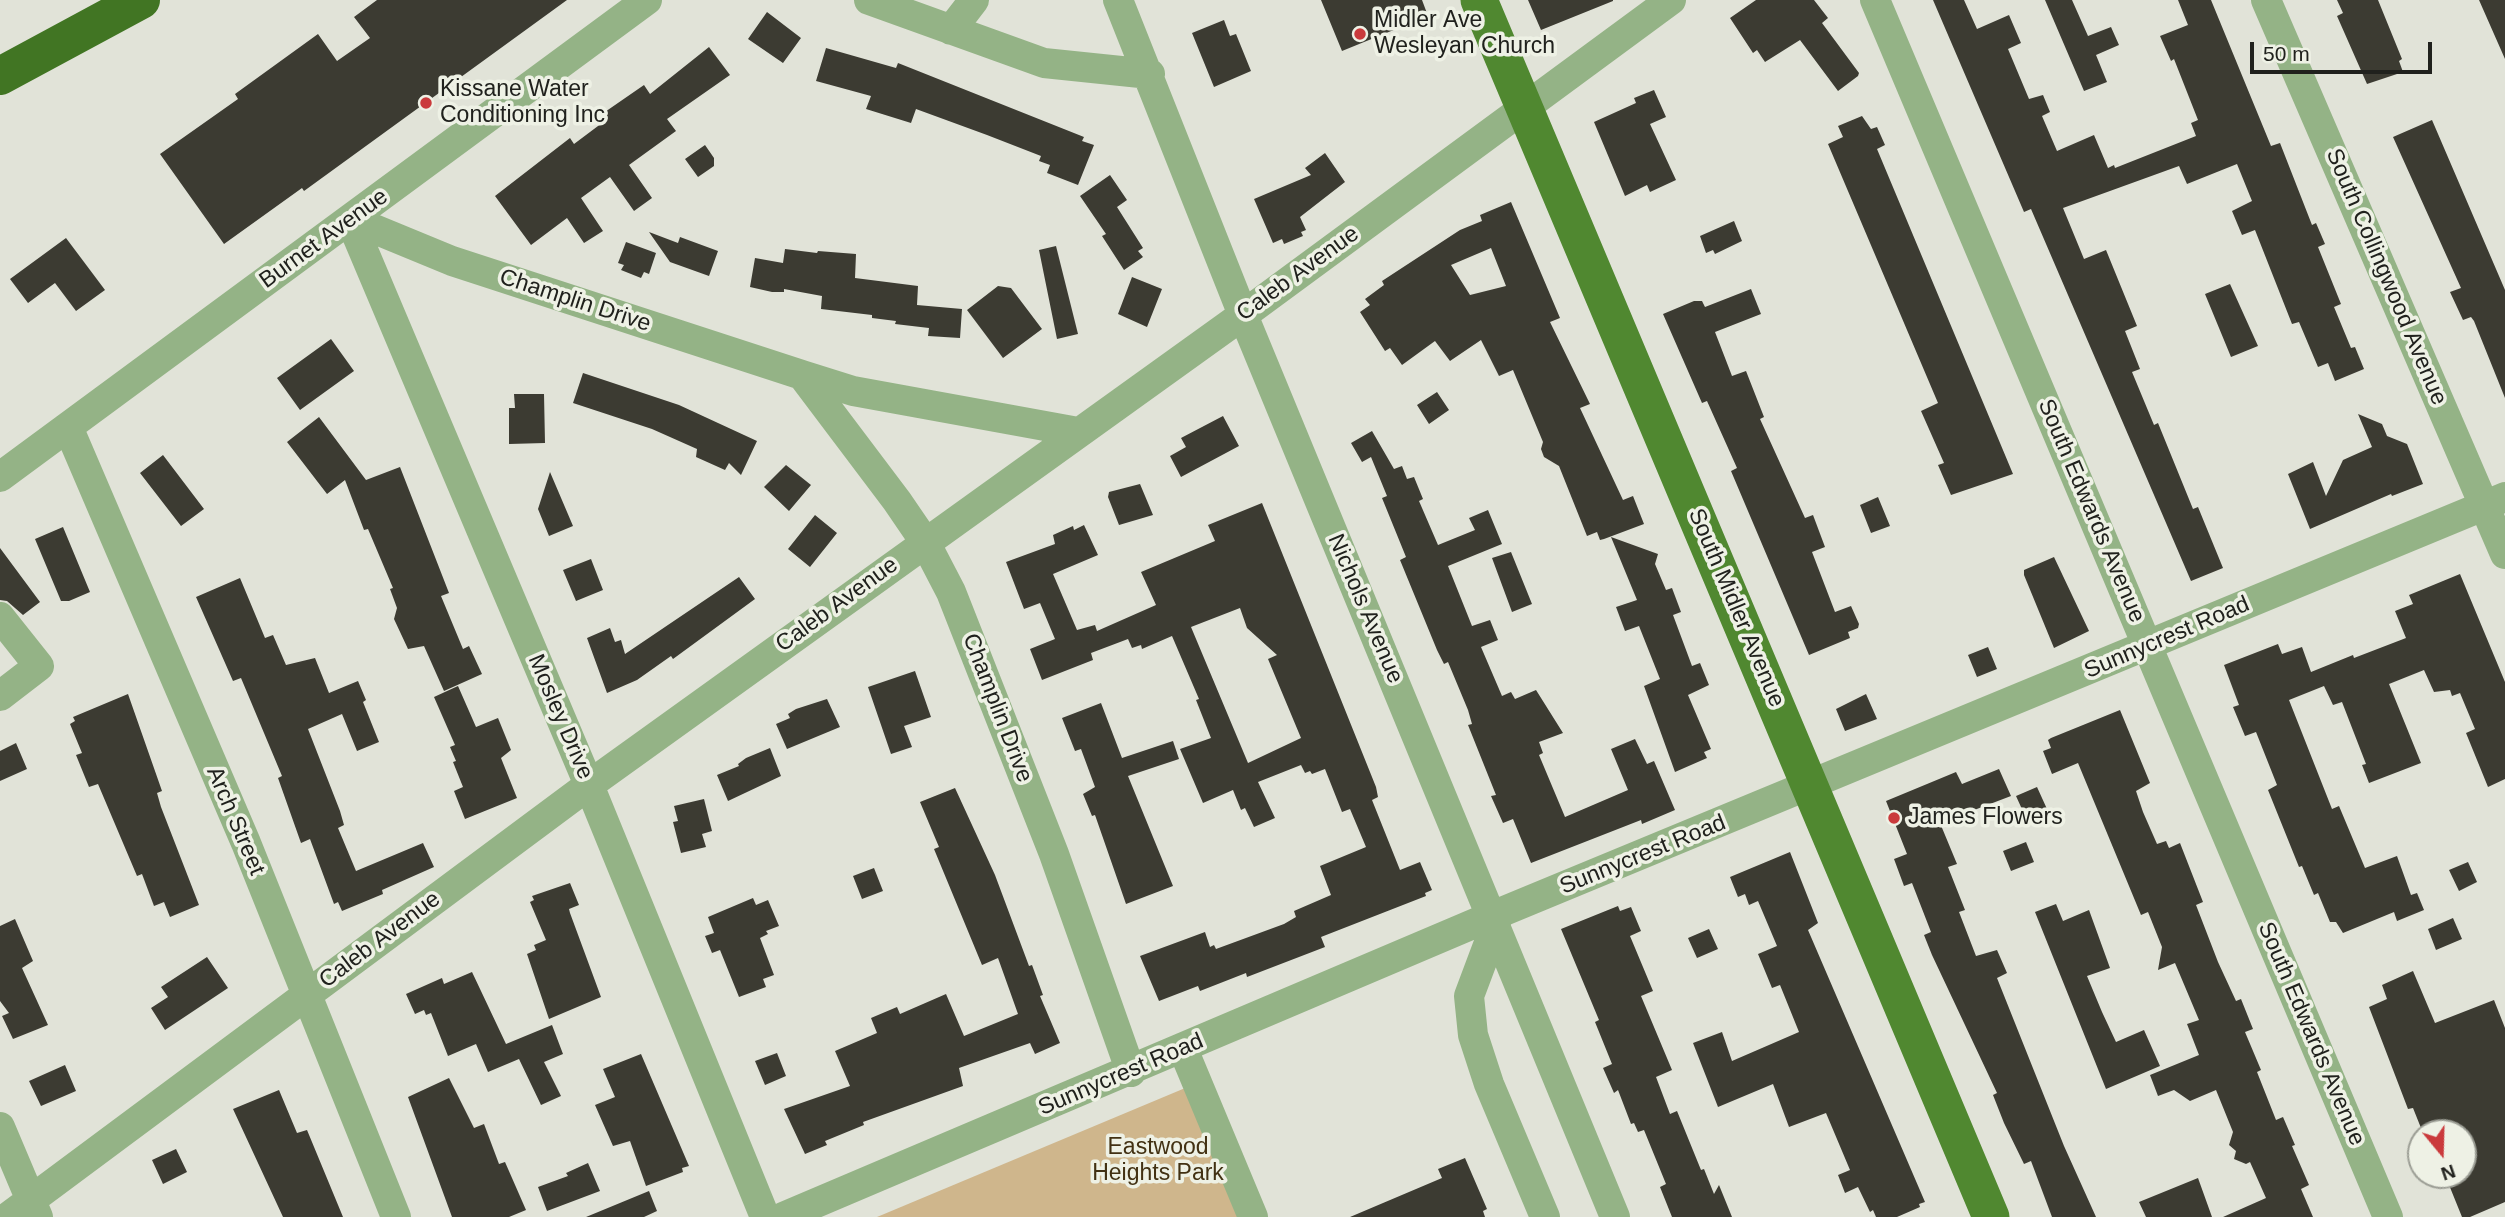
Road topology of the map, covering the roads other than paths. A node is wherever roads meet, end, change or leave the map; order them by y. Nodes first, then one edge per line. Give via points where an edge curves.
1 (86, 0) edge
2 (141, 0) edge
3 (646, 0) edge
4 (869, 0) edge
5 (974, 0) edge
6 (1118, 0) edge
7 (1479, 0) edge
8 (1671, 0) edge
9 (1875, 0) edge
10 (2266, 0) edge
11 (951, 30) junction
12 (0, 58) edge
13 (1150, 74) junction
14 (0, 76) edge
15 (1525, 108) junction
16 (350, 219) junction
17 (1243, 315) junction
18 (802, 375) junction
19 (68, 427) junction
20 (1078, 432) junction
21 (0, 477) edge
22 (2495, 501) edge
23 (925, 542) junction
24 (2505, 554) edge
25 (0, 617) edge
26 (2149, 646) junction
27 (0, 696) edge
28 (589, 785) junction
29 (1811, 787) junction
30 (1494, 920) junction
31 (305, 995) junction
32 (1183, 1049) junction
33 (1131, 1072) junction
34 (0, 1128) edge
35 (26, 1211) edge
36 (396, 1217) edge
37 (765, 1217) edge
38 (783, 1217) edge
39 (1253, 1217) edge
40 (1545, 1217) edge
41 (1615, 1217) edge
42 (1991, 1217) edge
43 (2388, 1217) edge

1 - 12 highway
2 - 14 highway
3 - 16 street, Burnet Avenue
4 - 11 street
5 - 11 street
6 - 13 street, Nichols Avenue
7 - 15 main road, South Midler Avenue
8 - 15 street, Caleb Avenue
9 - 26 street, South Edwards Avenue
10 - 22 street, South Collingwood Avenue
11 - 13 street via 1044,63
13 - 17 street, Nichols Avenue
15 - 17 street, Caleb Avenue
15 - 29 main road, South Midler Avenue
16 - 18 street, Champlin Drive via 452,261
16 - 19 street, Burnet Avenue
16 - 28 street, Mosley Drive
17 - 20 street, Caleb Avenue
17 - 30 street, Nichols Avenue
18 - 20 street, Champlin Drive via 853,391
18 - 23 street, Champlin Drive
19 - 21 street, Burnet Avenue
19 - 31 street, Arch Street
20 - 23 street, Caleb Avenue
22 - 24 street, South Collingwood Avenue
22 - 26 street, Sunnycrest Road
23 - 28 street, Caleb Avenue
23 - 33 street, Champlin Drive via 951,592 1054,854
25 - 27 street via 39,666
26 - 29 street, Sunnycrest Road
26 - 43 street, South Edwards Avenue
28 - 31 street, Caleb Avenue
28 - 37 street, Mosley Drive
29 - 30 street, Sunnycrest Road
29 - 42 main road, South Midler Avenue
30 - 32 street, Sunnycrest Road
30 - 40 street via 1469,996 1473,1035
30 - 41 street, Nichols Avenue
31 - 35 street, Caleb Avenue
31 - 36 street, Arch Street
32 - 33 street, Sunnycrest Road
32 - 39 street
33 - 38 street, Sunnycrest Road
34 - 35 street

